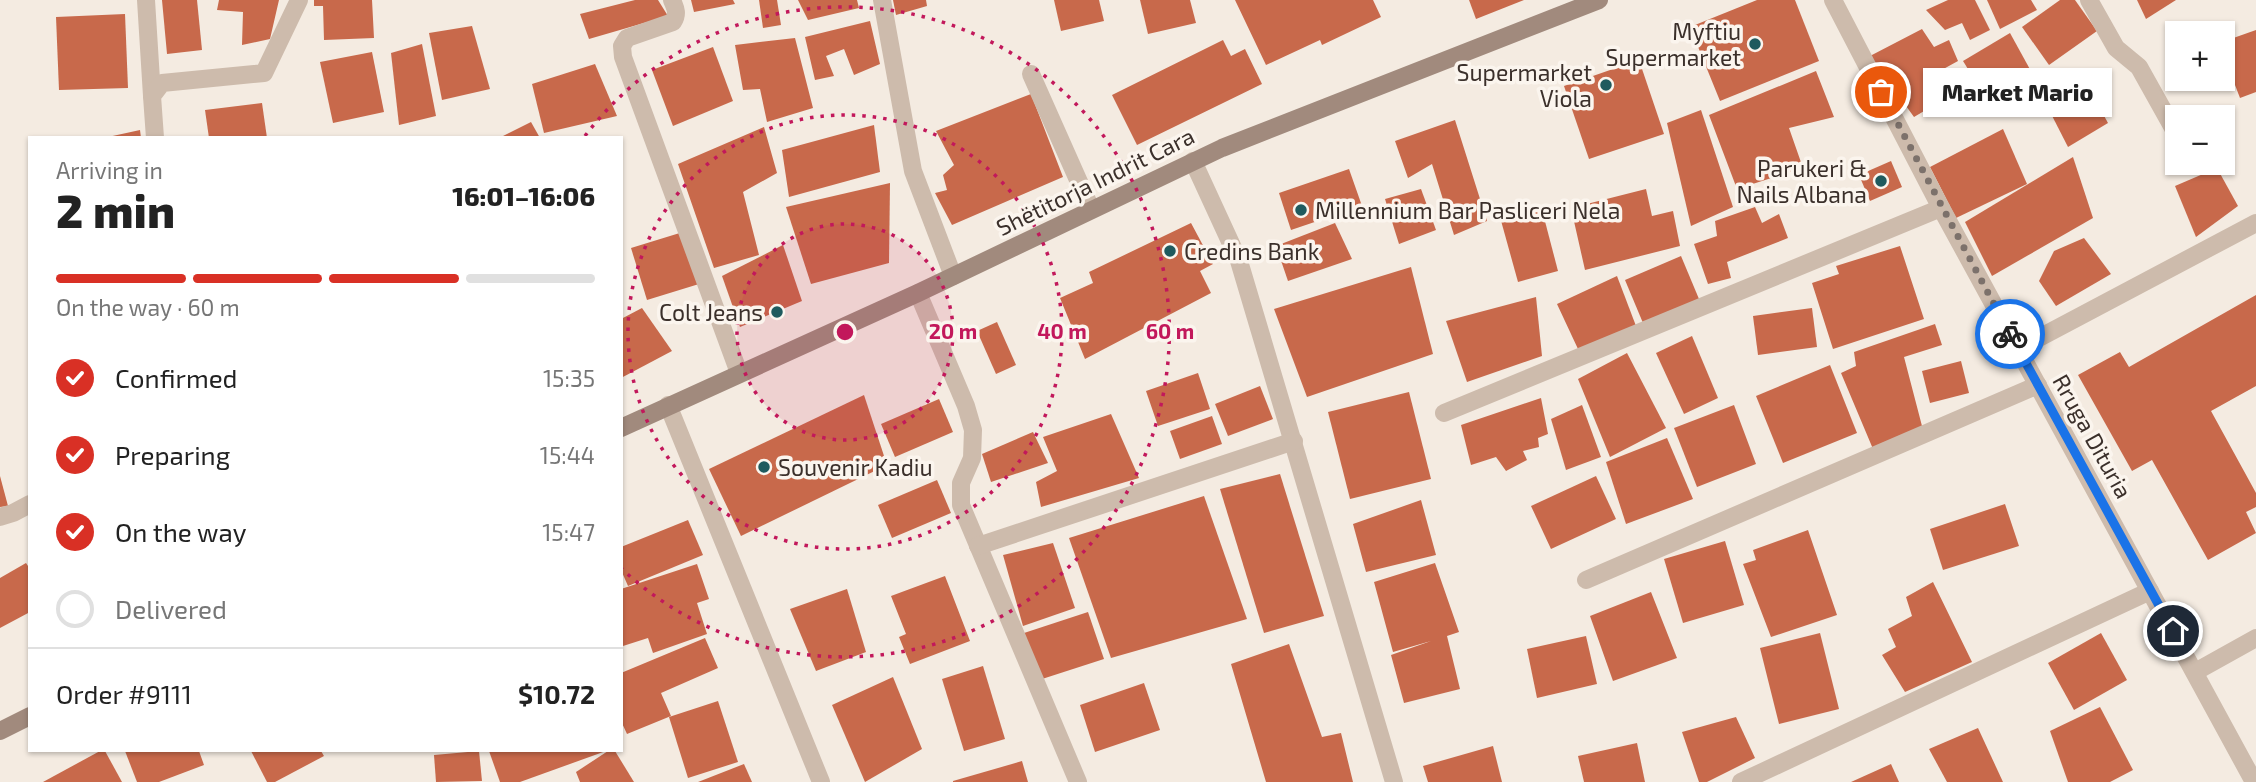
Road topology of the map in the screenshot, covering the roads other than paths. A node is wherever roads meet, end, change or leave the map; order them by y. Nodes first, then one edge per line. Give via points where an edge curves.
1 (146, 0) edge
2 (299, 0) edge
3 (672, 0) edge
4 (883, 0) edge
5 (1598, 0) edge
6 (1833, 0) edge
7 (2089, 0) edge
8 (1031, 74) dead end
9 (152, 96) junction
10 (2165, 114) edge
11 (155, 136) edge
12 (1193, 161) junction
13 (1941, 208) junction
14 (1091, 209) junction
15 (2256, 223) edge
16 (953, 276) junction
17 (918, 293) junction
18 (2018, 349) junction
19 (739, 373) junction
20 (2038, 385) junction
21 (668, 405) junction
22 (1444, 413) dead end
23 (623, 427) edge
24 (1294, 441) junction
25 (28, 505) edge
26 (0, 517) edge
27 (978, 546) junction
28 (1586, 580) dead end
29 (2150, 591) junction
30 (2256, 638) edge
31 (2195, 672) junction
32 (28, 717) edge
33 (0, 731) edge
34 (821, 782) edge
35 (1078, 782) edge
36 (1394, 782) edge
37 (1741, 782) edge
38 (2254, 782) edge

1 - 9 street
2 - 9 street via 264,73 162,83
3 - 19 street via 676,10 673,22 627,38 623,57
4 - 16 street via 913,172
5 - 12 main road, Shëtitorja Indrit Cara
6 - 13 street, Rruga Dituria
7 - 10 street via 2116,48 2139,67
8 - 14 street
9 - 11 street
12 - 14 main road, Shëtitorja Indrit Cara
12 - 24 street via 1239,261
13 - 18 street, Rruga Dituria
13 - 22 street
14 - 16 main road, Shëtitorja Indrit Cara
15 - 18 street
16 - 17 main road, Shëtitorja Indrit Cara
17 - 19 main road, Shëtitorja Indrit Cara
17 - 27 street via 973,430 961,505
18 - 20 street, Rruga Dituria
19 - 21 main road, Shëtitorja Indrit Cara
20 - 28 street
20 - 29 street, Rruga Dituria
21 - 23 main road, Shëtitorja Indrit Cara
21 - 34 street
24 - 27 street
24 - 36 street
25 - 26 street
27 - 35 street
29 - 31 street, Rruga Dituria
29 - 37 street
30 - 31 street
31 - 38 street, Rruga Dituria
32 - 33 main road

